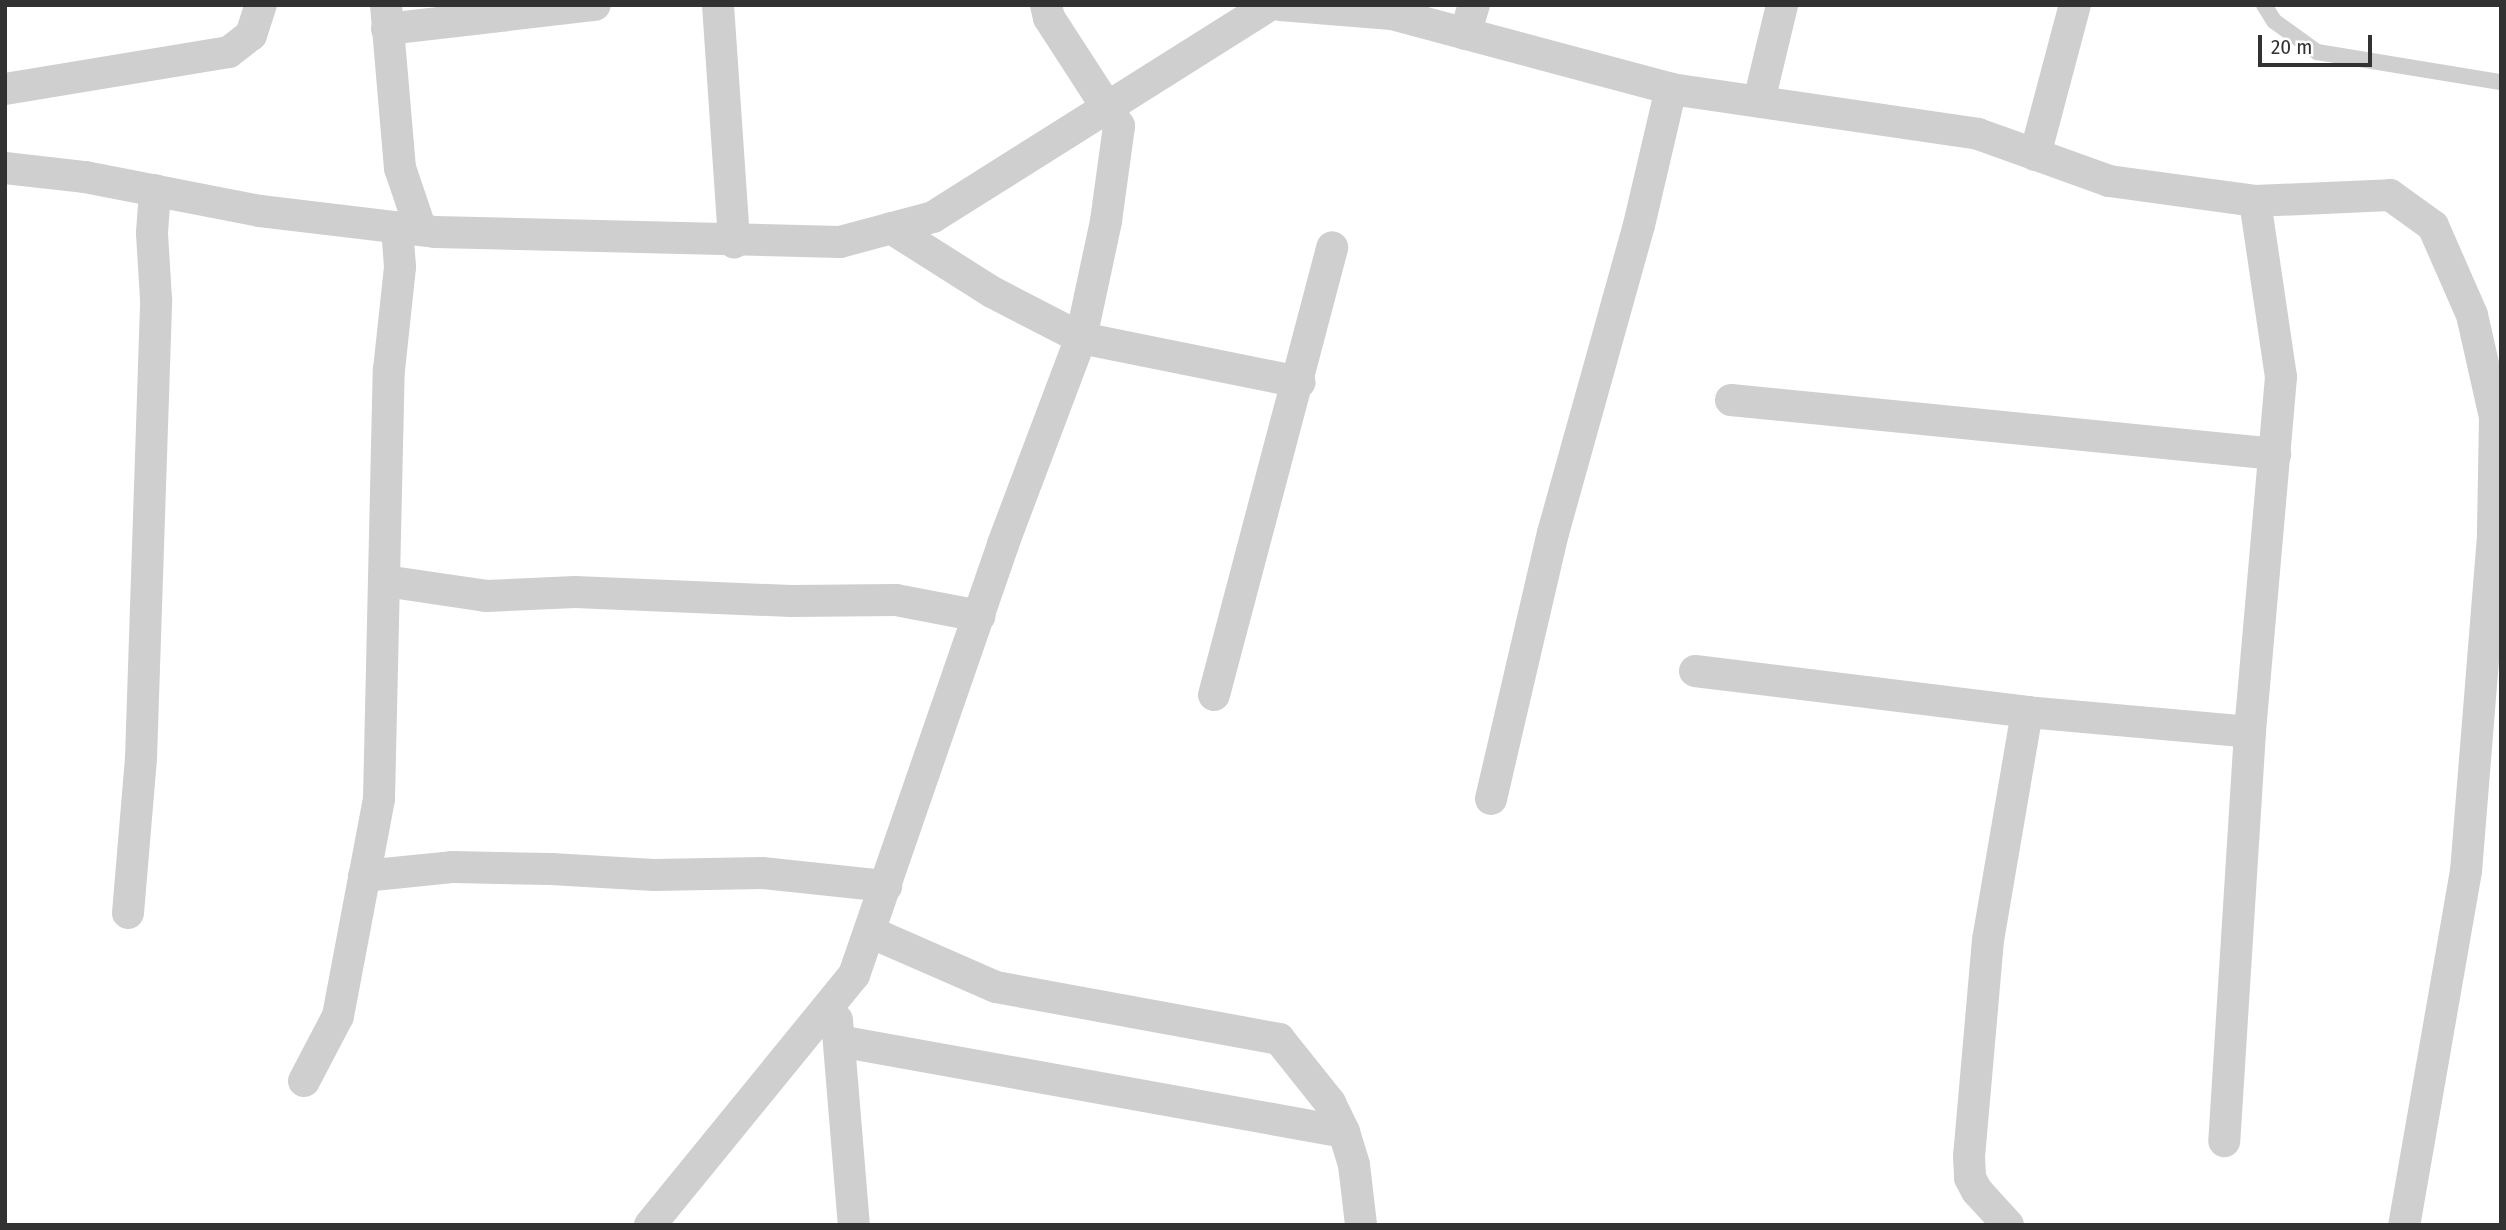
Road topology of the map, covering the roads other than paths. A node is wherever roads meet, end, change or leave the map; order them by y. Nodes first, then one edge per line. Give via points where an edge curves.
1 (261, 5) edge
2 (595, 5) edge
3 (718, 5) edge
4 (1046, 5) edge
5 (1269, 5) edge
6 (1280, 5) edge
7 (1782, 5) edge
8 (2075, 5) edge
9 (2264, 5) edge
10 (387, 17) edge
11 (1470, 20) edge
12 (2501, 82) edge
13 (5, 89) edge
14 (1671, 89) junction
15 (1759, 101) junction
16 (1106, 105) junction
17 (2035, 155) junction
18 (5, 168) edge
19 (155, 190) junction
20 (2255, 201) junction
21 (891, 228) junction
22 (409, 229) junction
23 (734, 242) junction
24 (1332, 247) dead end
25 (1081, 338) junction
26 (1300, 382) junction
27 (1731, 400) dead end
28 (2275, 454) junction
29 (385, 581) junction
30 (979, 616) junction
31 (1695, 671) dead end
32 (1214, 695) dead end
33 (2027, 712) junction
34 (2250, 732) junction
35 (1490, 799) dead end
36 (365, 876) junction
37 (886, 886) junction
38 (128, 913) dead end
39 (870, 932) junction
40 (835, 997) junction
41 (839, 1041) junction
42 (304, 1081) dead end
43 (1344, 1132) junction
44 (2224, 1141) dead end
45 (650, 1225) edge
46 (853, 1225) edge
47 (1361, 1225) edge
48 (2008, 1225) edge
49 (2404, 1225) edge

1 - 13 street via 251,36 229,52
2 - 10 street
3 - 23 street
4 - 16 street via 1049,18
5 - 16 street
6 - 11 street
7 - 15 street
8 - 17 street
9 - 12 lane via 2274,21 2317,52
10 - 22 street
11 - 14 street
14 - 15 street
14 - 35 street via 1639,225 1553,533
15 - 17 street via 1978,134
16 - 21 street via 933,217
16 - 25 street via 1119,126 1107,221
17 - 20 street via 2109,181
18 - 19 street
19 - 22 street via 260,211
19 - 38 street via 156,299 141,758
20 - 28 street via 2281,377
20 - 49 street via 2390,195 2433,226 2472,315 2495,417 2493,536 2466,871
21 - 23 street via 840,242
21 - 25 street via 992,292
22 - 23 street
22 - 29 street via 388,370
24 - 26 street
25 - 26 street
25 - 30 street
26 - 32 street
27 - 28 street
28 - 34 street
29 - 30 street via 486,596 575,592 791,601 896,600
29 - 36 street via 379,799
30 - 37 street
31 - 33 street
33 - 34 street
33 - 48 street via 1988,940 1969,1156 1970,1178 1977,1191
34 - 44 street
36 - 37 street via 452,867 654,875 762,873
36 - 42 street via 338,1016
37 - 39 street
39 - 40 street via 854,975
39 - 43 street via 996,987 1279,1039 1329,1103
40 - 41 street
40 - 45 street
41 - 43 street
41 - 46 street
43 - 47 street via 1354,1165

